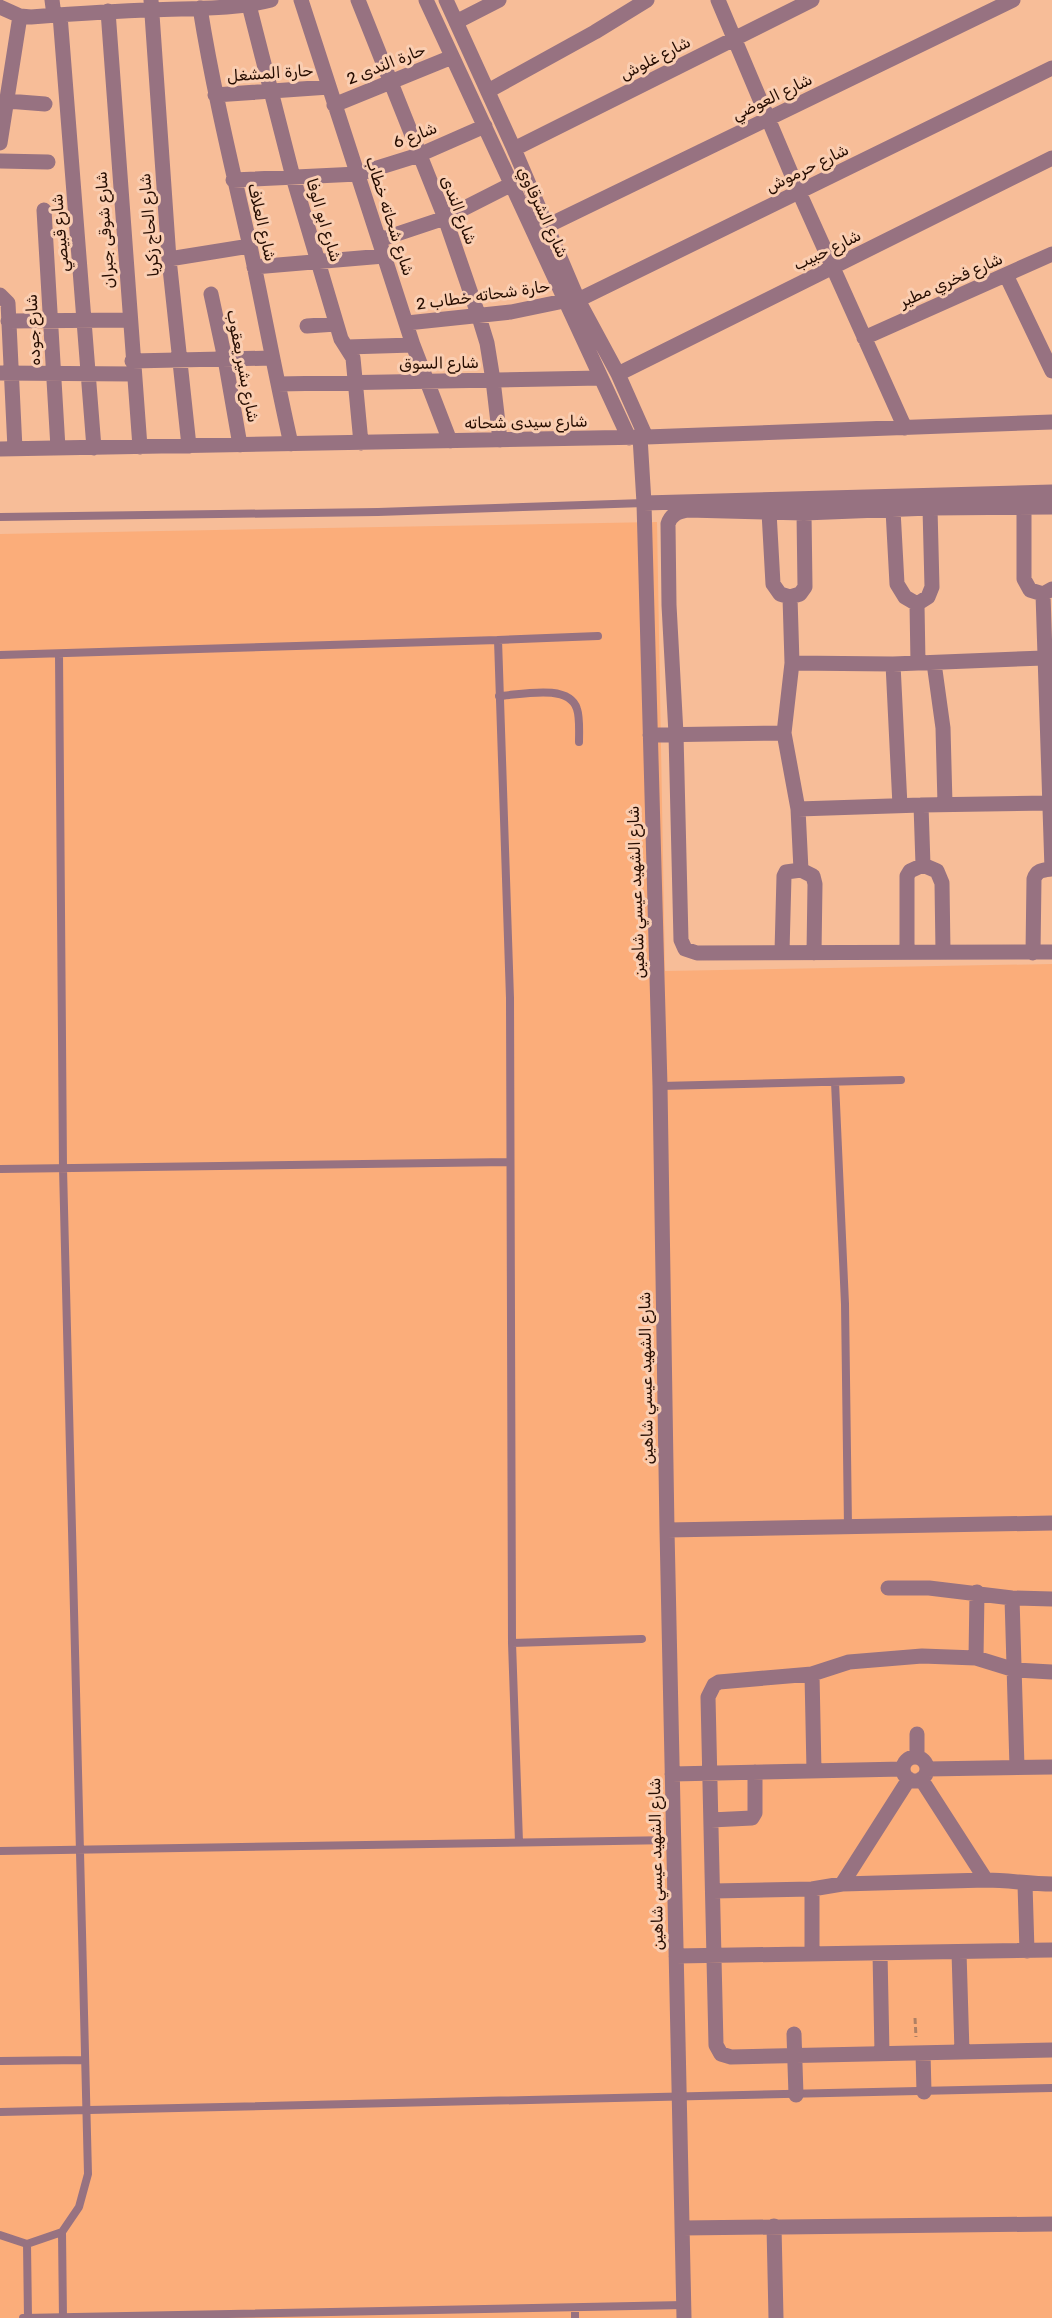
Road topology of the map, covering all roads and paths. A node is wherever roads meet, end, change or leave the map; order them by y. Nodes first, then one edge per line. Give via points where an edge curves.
1 (270, 0) edge
2 (301, 0) edge
3 (358, 0) edge
4 (426, 0) edge
5 (446, 0) edge
6 (499, 0) edge
7 (647, 0) edge
8 (718, 0) edge
9 (812, 0) edge
10 (1013, 0) edge
11 (151, 5) edge
12 (249, 5) junction
13 (205, 6) edge
14 (0, 7) edge
15 (55, 10) edge
16 (108, 11) junction
17 (20, 16) junction
18 (456, 22) junction
19 (735, 39) junction
20 (472, 57) junction
21 (454, 60) junction
22 (1052, 68) edge
23 (390, 82) junction
24 (329, 87) junction
25 (272, 91) junction
26 (488, 91) junction
27 (214, 95) junction
28 (7, 101) junction
29 (45, 104) dead end
30 (334, 105) junction
31 (769, 118) junction
32 (485, 126) junction
33 (0, 143) edge
34 (514, 149) junction
35 (419, 155) junction
36 (1052, 158) edge
37 (0, 161) edge
38 (48, 162) dead end
39 (358, 174) junction
40 (293, 177) junction
41 (233, 180) junction
42 (510, 185) junction
43 (799, 192) junction
44 (44, 210) dead end
45 (445, 218) junction
46 (548, 226) junction
47 (379, 240) junction
48 (250, 246) junction
49 (1052, 254) edge
50 (384, 256) junction
51 (169, 259) junction
52 (318, 262) junction
53 (254, 267) junction
54 (832, 267) junction
55 (1006, 275) junction
56 (211, 294) dead end
57 (0, 295) edge
58 (571, 300) junction
59 (479, 317) junction
60 (85, 320) junction
61 (129, 320) junction
62 (8, 321) junction
63 (51, 321) junction
64 (406, 323) junction
65 (336, 324) junction
66 (308, 326) dead end
67 (864, 338) junction
68 (413, 345) junction
69 (347, 347) junction
70 (272, 357) junction
71 (225, 359) junction
72 (180, 360) junction
73 (133, 368) junction
74 (1052, 371) edge
75 (6, 373) edge
76 (54, 373) junction
77 (89, 374) junction
78 (618, 374) junction
79 (601, 378) junction
80 (493, 380) junction
81 (427, 381) junction
82 (355, 382) junction
83 (278, 384) junction
84 (1052, 422) edge
85 (905, 428) junction
86 (638, 437) junction
87 (500, 440) junction
88 (450, 441) junction
89 (361, 443) junction
90 (291, 444) junction
91 (240, 445) junction
92 (189, 446) junction
93 (140, 447) junction
94 (58, 448) junction
95 (94, 448) junction
96 (8, 449) edge
97 (1052, 492) edge
98 (644, 503) junction
99 (836, 505) junction
100 (1024, 506) junction
101 (1052, 507) edge
102 (930, 508) junction
103 (893, 510) junction
104 (769, 512) junction
105 (804, 513) junction
106 (0, 517) edge
107 (1047, 592) edge
108 (790, 597) junction
109 (917, 604) junction
110 (598, 636) dead end
111 (498, 640) junction
112 (59, 654) junction
113 (0, 655) edge
114 (1044, 658) junction
115 (792, 663) junction
116 (926, 663) junction
117 (893, 664) junction
118 (499, 696) junction
119 (783, 733) junction
120 (676, 734) junction
121 (650, 735) junction
122 (1050, 736) edge
123 (579, 742) dead end
124 (1049, 803) junction
125 (945, 804) junction
126 (921, 805) junction
127 (900, 806) junction
128 (798, 809) junction
129 (923, 865) junction
130 (1052, 869) edge
131 (801, 870) junction
132 (782, 952) junction
133 (907, 952) junction
134 (943, 952) junction
135 (1033, 952) junction
136 (1052, 952) edge
137 (814, 953) junction
138 (901, 1080) dead end
139 (835, 1082) junction
140 (660, 1086) junction
141 (510, 1162) junction
142 (63, 1168) junction
143 (0, 1169) edge
144 (1052, 1523) edge
145 (848, 1527) junction
146 (667, 1530) junction
147 (888, 1588) dead end
148 (977, 1592) junction
149 (1012, 1598) junction
150 (1052, 1599) edge
151 (642, 1639) dead end
152 (512, 1643) junction
153 (976, 1658) junction
154 (1015, 1670) junction
155 (1052, 1672) edge
156 (813, 1674) junction
157 (916, 1734) dead end
158 (1017, 1767) junction
159 (1052, 1767) edge
160 (916, 1770) junction
161 (814, 1771) junction
162 (755, 1772) junction
163 (710, 1773) junction
164 (672, 1774) junction
165 (711, 1820) junction
166 (674, 1840) junction
167 (519, 1842) junction
168 (81, 1849) junction
169 (0, 1851) edge
170 (986, 1880) junction
171 (842, 1884) junction
172 (1026, 1884) junction
173 (1052, 1884) edge
174 (812, 1889) junction
175 (713, 1891) junction
176 (1052, 1950) edge
177 (1027, 1951) junction
178 (959, 1952) junction
179 (880, 1953) junction
180 (813, 1954) junction
181 (714, 1955) junction
182 (676, 1956) junction
183 (794, 2034) dead end
184 (1052, 2050) edge
185 (962, 2052) junction
186 (923, 2053) junction
187 (882, 2054) junction
188 (794, 2055) junction
189 (85, 2060) junction
190 (0, 2061) edge
191 (1052, 2088) edge
192 (924, 2091) junction
193 (796, 2095) junction
194 (680, 2098) junction
195 (86, 2110) junction
196 (0, 2112) edge
197 (1052, 2223) edge
198 (774, 2226) junction
199 (682, 2228) junction
200 (62, 2232) junction
201 (0, 2235) edge
202 (27, 2244) junction
203 (575, 2307) junction
204 (684, 2312) edge
205 (23, 2318) edge
206 (28, 2318) edge
207 (63, 2318) edge
208 (575, 2318) edge
209 (776, 2318) edge

1 - 12 street
2 - 24 street, شارع شحاته خطاب
3 - 23 street, شارع الندى
4 - 21 street, شارع الشرقاوي
5 - 18 street, شارع الشرقاوي
6 - 18 street
7 - 26 street
8 - 19 street
9 - 19 street, شارع غلوش
10 - 31 street, شارع العوضي
11 - 13 street
11 - 16 street
11 - 51 street, شارع الحاج زكريا
12 - 13 street
12 - 25 street, شارع ابو الوفا
13 - 27 street, شارع العلاف
14 - 17 street
15 - 16 street
15 - 17 street
15 - 60 street, شارع قبيصي
16 - 61 street, شارع شوقى جبران
17 - 28 street
18 - 20 street, شارع الشرقاوي
19 - 31 street
19 - 34 street, شارع غلوش
20 - 21 street, حارة الندى 2
20 - 26 street, شارع الشرقاوي
21 - 23 street, حارة الندى 2
21 - 32 street, شارع الشرقاوي
22 - 43 street, شارع حرموش
23 - 30 street, حارة الندى 2
23 - 35 street, شارع الندى
24 - 25 street, حارة المشغل
24 - 30 street, شارع شحاته خطاب
25 - 27 street, حارة المشغل
25 - 40 street, شارع ابو الوفا
26 - 34 street, شارع الشرقاوي
27 - 41 street, شارع العلاف
28 - 29 street
28 - 33 street
30 - 39 street, شارع شحاته خطاب
31 - 43 street
31 - 46 street, شارع العوضي
32 - 35 street, شارع 6
32 - 42 street, شارع الشرقاوي
34 - 46 street, شارع الشرقاوي
35 - 39 street, شارع 6
35 - 45 street, شارع الندى
36 - 54 street, شارع حبيب
37 - 38 street
39 - 40 street, شارع 6
39 - 47 street, شارع شحاته خطاب
40 - 41 street, شارع 6
40 - 52 street, شارع ابو الوفا
41 - 48 street, شارع العلاف
42 - 45 street
42 - 58 street, شارع الشرقاوي
43 - 54 street
43 - 58 street, شارع حرموش
44 - 63 street, شارع جوده
45 - 47 street
45 - 59 street, شارع الندى
46 - 58 street, شارع الشرقاوي
47 - 50 street, شارع شحاته خطاب
48 - 51 street
48 - 53 street, شارع العلاف
49 - 55 street, شارع فخري مطير
50 - 52 street
50 - 64 street, شارع شحاته خطاب
51 - 72 street, شارع الحاج زكريا
52 - 53 street
52 - 65 street, شارع ابو الوفا
53 - 70 street, شارع العلاف
54 - 67 street
54 - 78 street, شارع حبيب
55 - 67 street, شارع فخري مطير
55 - 74 street
56 - 71 street, شارع بشير يعقوب
57 - 62 street via 8,303
58 - 59 street, حارة شحاته خطاب 2
58 - 78 street, شارع الشرقاوي
58 - 79 street, شارع الشرقاوي
59 - 64 street, حارة شحاته خطاب 2
59 - 80 street, شارع الندى
60 - 61 street
60 - 63 street
60 - 77 street, شارع قبيصي
61 - 73 street, شارع شوقى جبران
62 - 63 street
62 - 75 street
63 - 76 street, شارع جوده
64 - 68 street, شارع شحاته خطاب
65 - 66 street
65 - 69 street, شارع ابو الوفا
67 - 85 street
68 - 69 street
68 - 81 street, شارع شحاته خطاب
69 - 82 street, شارع ابو الوفا via 353,358
70 - 71 street
70 - 83 street, شارع العلاف
71 - 72 street
71 - 91 street, شارع بشير يعقوب
72 - 73 street
72 - 92 street, شارع الحاج زكريا
73 - 77 street
73 - 93 street, شارع شوقى جبران
75 - 76 street
75 - 96 street
76 - 77 street
76 - 94 street, شارع جوده
77 - 95 street, شارع قبيصي
78 - 86 street, شارع الشرقاوي
79 - 80 street, شارع السوق
79 - 86 street, شارع الشرقاوي
80 - 81 street, شارع السوق
80 - 87 street, شارع الندى
81 - 82 street, شارع السوق
81 - 88 street, شارع شحاته خطاب
82 - 83 street, شارع السوق
82 - 89 street, شارع ابو الوفا
83 - 90 street, شارع العلاف
84 - 85 street, شارع سيدى شحاته
85 - 86 street, شارع سيدى شحاته
86 - 87 street, شارع سيدى شحاته
86 - 98 street, شارع الشهيد عيسي شاهين
87 - 88 street, شارع سيدى شحاته
88 - 89 street, شارع سيدى شحاته
89 - 90 street, شارع سيدى شحاته
90 - 91 street, شارع سيدى شحاته
91 - 92 street, شارع سيدى شحاته
92 - 93 street, شارع سيدى شحاته
93 - 95 street, شارع سيدى شحاته
94 - 95 street, شارع سيدى شحاته
94 - 96 street, شارع سيدى شحاته
97 - 99 street
98 - 99 street
98 - 106 lane via 378,512
98 - 121 street, شارع الشهيد عيسي شاهين
99 - 103 street
99 - 105 street
100 - 101 street
100 - 102 street
100 - 107 street via 1024,579 1030,590
102 - 103 street
102 - 109 street via 932,587 928,597
103 - 109 street via 897,584 905,597
104 - 105 street
104 - 108 street via 773,584 780,594
104 - 120 street via 688,510 670,518 669,605
105 - 108 street via 805,587 800,594
107 - 114 street
108 - 115 street
109 - 116 street
110 - 111 lane
111 - 112 lane
111 - 118 lane
112 - 113 lane
112 - 142 lane
114 - 116 street
114 - 122 street
115 - 117 street
115 - 119 street
116 - 117 street
116 - 125 street via 942,728
117 - 127 street
118 - 123 lane via 565,694 577,709
118 - 141 lane via 510,998
119 - 120 street
119 - 128 street
120 - 121 street
120 - 132 street via 682,945 697,953
121 - 140 street, شارع الشهيد عيسي شاهين
122 - 124 street
124 - 125 street
124 - 130 street
125 - 126 street
126 - 127 street
126 - 129 street
127 - 128 street
128 - 131 street
129 - 133 street via 907,876
129 - 134 street via 937,871 942,883
130 - 135 street via 1041,870 1034,879
131 - 132 street via 786,872 784,876
131 - 137 street via 813,876 815,884
132 - 137 street
133 - 134 street
133 - 137 street
134 - 135 street
135 - 136 street
138 - 139 lane
139 - 140 lane
139 - 145 lane
140 - 146 street, شارع الشهيد عيسي شاهين
141 - 142 lane
141 - 152 lane
142 - 143 lane
142 - 168 lane
144 - 145 street
145 - 146 street
146 - 164 street, شارع الشهيد عيسي شاهين
147 - 148 street
148 - 149 street
148 - 153 street
149 - 150 street
149 - 154 street
151 - 152 lane
152 - 167 lane
153 - 154 street
153 - 156 street via 869,1659
154 - 155 street
154 - 158 street
156 - 161 street
156 - 163 street via 714,1685 708,1697
157 - 160 street
158 - 159 street
158 - 160 street
160 - 161 street
160 - 170 street
160 - 171 street
161 - 162 street
162 - 163 street
162 - 165 street via 752,1818
163 - 164 street
163 - 165 street
164 - 166 street, شارع الشهيد عيسي شاهين
165 - 175 street
166 - 167 lane
166 - 182 street, شارع الشهيد عيسي شاهين
167 - 168 lane
168 - 169 lane
168 - 189 lane
170 - 171 street
170 - 172 street
171 - 174 street
172 - 173 street
172 - 177 street
174 - 175 street
174 - 180 street
175 - 181 street
176 - 177 street
177 - 178 street
178 - 179 street
178 - 185 street
179 - 180 street
179 - 187 street
180 - 181 street
181 - 182 street
181 - 188 street via 718,2050 726,2056
182 - 194 street, شارع الشهيد عيسي شاهين
183 - 188 street
184 - 185 street
185 - 186 street
186 - 187 street
186 - 192 street
187 - 188 street
188 - 193 street
189 - 190 lane
189 - 195 lane
191 - 192 lane
192 - 193 lane
193 - 194 lane
194 - 195 lane
194 - 199 street, شارع الشهيد عيسي شاهين
195 - 196 lane
195 - 200 lane via 87,2174 79,2207
197 - 198 street
198 - 199 street
198 - 209 street
199 - 204 street, شارع الشهيد عيسي شاهين
200 - 202 lane
200 - 207 lane
201 - 202 lane
202 - 206 lane
203 - 204 lane
203 - 207 lane
203 - 208 lane
205 - 206 lane
206 - 207 lane

